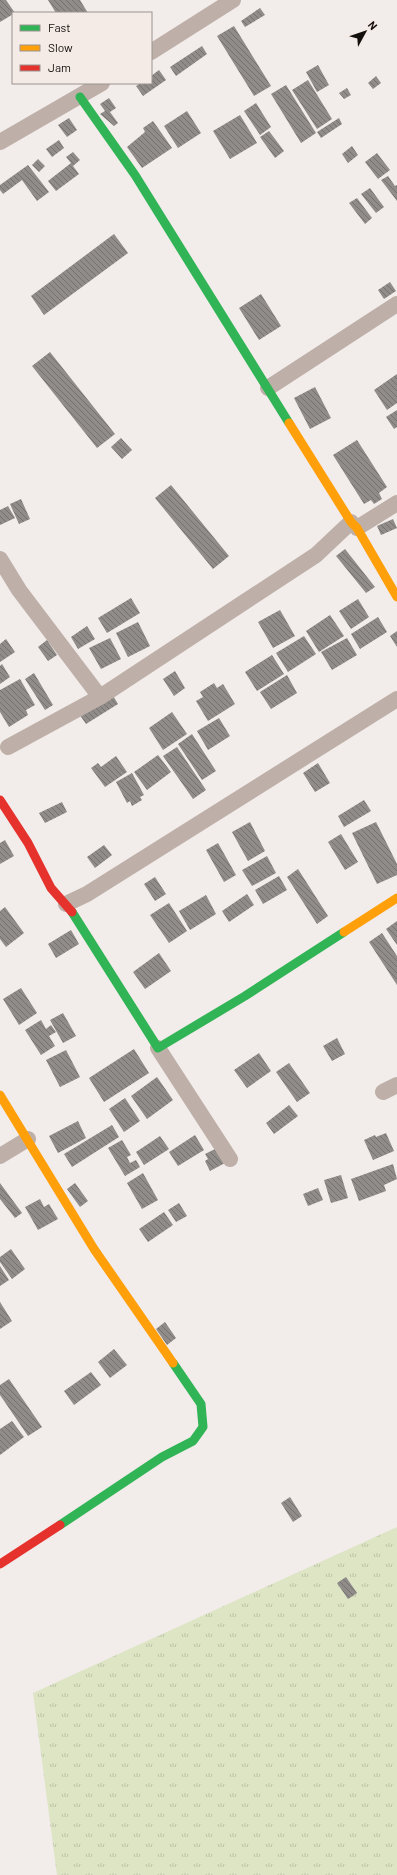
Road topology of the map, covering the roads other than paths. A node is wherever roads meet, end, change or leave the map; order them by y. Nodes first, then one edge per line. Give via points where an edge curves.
1 (233, 0) edge
2 (152, 51) edge
3 (100, 84) edge
4 (80, 97) junction
5 (0, 142) edge
6 (397, 304) edge
7 (268, 388) junction
8 (397, 503) edge
9 (354, 525) junction
10 (0, 559) edge
11 (397, 597) edge
12 (100, 697) junction
13 (397, 699) edge
14 (8, 748) dead end
15 (0, 800) edge
16 (397, 898) edge
17 (66, 904) junction
18 (158, 1048) junction
19 (0, 1095) edge
20 (28, 1139) junction
21 (0, 1156) edge
22 (230, 1159) dead end
23 (0, 1564) edge

1 - 2 street
3 - 4 street
4 - 5 street
4 - 7 street via 135,175
6 - 7 street
7 - 9 street
8 - 9 street
9 - 11 street
9 - 12 street via 316,554
10 - 12 street via 19,590
12 - 14 street
13 - 17 street via 88,894
15 - 17 street via 28,843 51,888
16 - 18 street via 245,996
17 - 18 street
18 - 22 street
19 - 20 street
20 - 21 street
20 - 23 street via 94,1249 201,1404 203,1427 193,1441 162,1457

